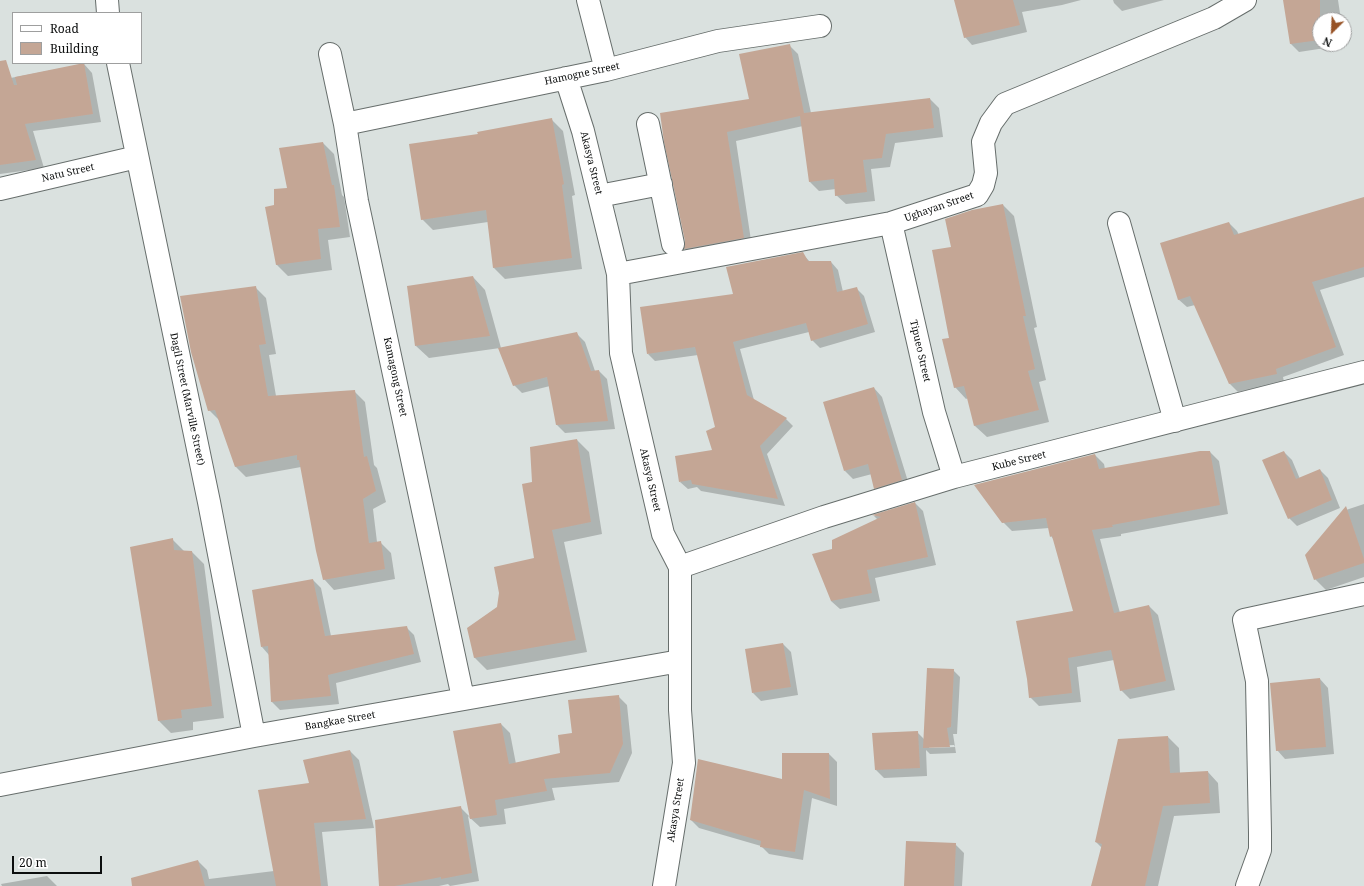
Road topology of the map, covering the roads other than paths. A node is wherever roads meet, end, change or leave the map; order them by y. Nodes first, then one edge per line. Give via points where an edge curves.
1 (107, 0) edge
2 (588, 0) edge
3 (1245, 0) edge
4 (108, 12) edge
5 (820, 26) dead end
6 (330, 54) dead end
7 (118, 64) edge
8 (606, 70) junction
9 (566, 78) junction
10 (345, 124) junction
11 (648, 124) dead end
12 (137, 157) junction
13 (661, 184) junction
14 (0, 189) edge
15 (599, 196) junction
16 (1119, 222) dead end
17 (891, 223) junction
18 (673, 244) dead end
19 (618, 274) junction
20 (1364, 372) edge
21 (1175, 421) junction
22 (954, 478) junction
23 (680, 567) junction
24 (1364, 594) edge
25 (680, 661) junction
26 (463, 698) junction
27 (254, 736) junction
28 (0, 784) edge
29 (664, 886) edge
30 (1247, 886) edge

1 - 4 street
2 - 8 street
3 - 17 street, Ughayan Street via 1214,18 1005,104 991,122 983,142 986,173 977,195
5 - 8 street, Hamogne Street via 718,41
6 - 10 street, Kamagong Street
7 - 12 street, Dagil Street (Marville Street)
8 - 9 street, Hamogne Street
9 - 10 street, Hamogne Street
9 - 15 street, Akasya Street via 583,131
10 - 26 street, Kamagong Street via 359,209
11 - 13 street
12 - 14 street, Natu Street
12 - 27 street, Dagil Street (Marville Street)
13 - 15 street
13 - 18 street
15 - 19 street, Akasya Street
16 - 21 street
17 - 19 street, Ughayan Street
17 - 22 street, Tipueo Street via 934,412
19 - 23 street, Akasya Street via 621,353 662,534
20 - 21 street, Kube Street
21 - 22 street, Kube Street
22 - 23 street, Kube Street via 824,517
23 - 25 street, Akasya Street
24 - 30 street via 1244,620 1257,681 1260,833 1260,850
25 - 26 street, Bangkae Street
25 - 29 street, Akasya Street via 684,763
26 - 27 street, Bangkae Street
27 - 28 street, Bangkae Street

